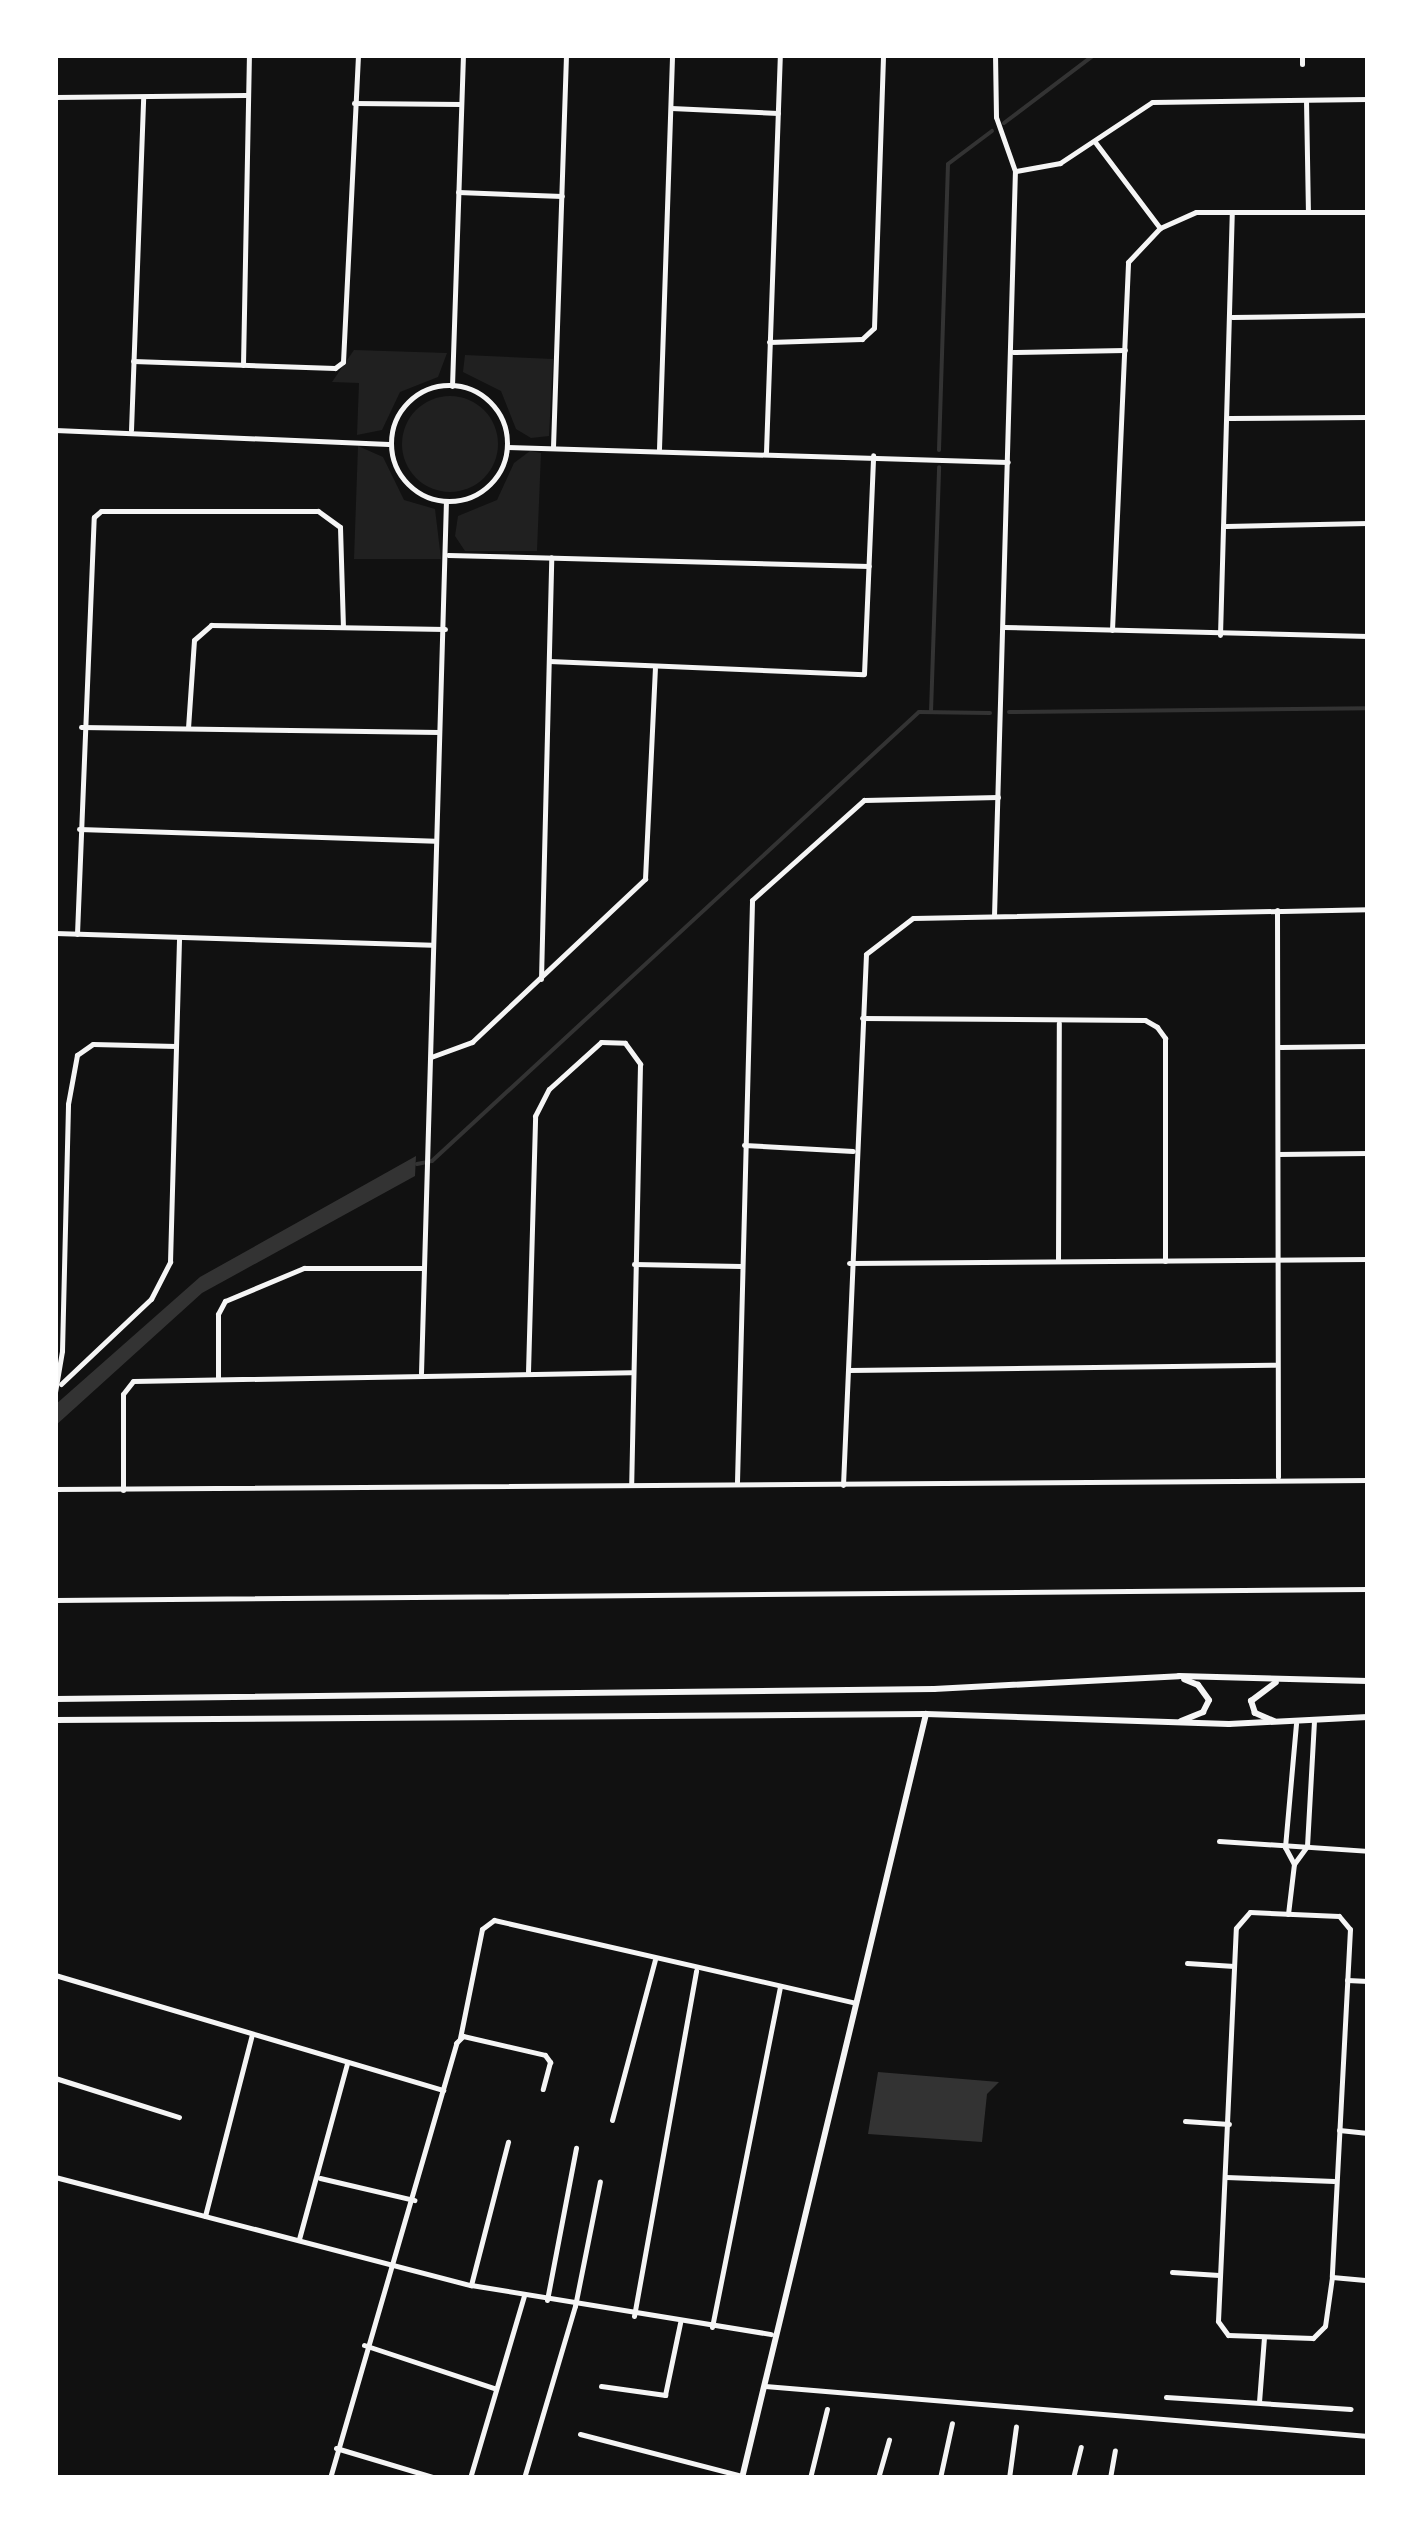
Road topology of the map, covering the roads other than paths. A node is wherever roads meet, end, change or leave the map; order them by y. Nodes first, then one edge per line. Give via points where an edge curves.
1 (249, 55) edge
2 (358, 55) edge
3 (463, 55) edge
4 (566, 55) edge
5 (672, 55) edge
6 (780, 55) edge
7 (883, 55) edge
8 (995, 55) edge
9 (1302, 55) edge
10 (1302, 64) dead end
11 (246, 95) junction
12 (55, 97) edge
13 (143, 97) junction
14 (1368, 99) edge
15 (1306, 100) junction
16 (354, 103) junction
17 (462, 104) junction
18 (671, 108) junction
19 (778, 113) junction
20 (1095, 142) junction
21 (1015, 171) junction
22 (458, 192) junction
23 (562, 196) junction
24 (1232, 212) junction
25 (1308, 212) junction
26 (1368, 212) edge
27 (1160, 228) junction
28 (1368, 316) edge
29 (1232, 317) junction
30 (769, 342) junction
31 (1125, 350) junction
32 (1013, 352) junction
33 (134, 361) junction
34 (243, 364) junction
35 (452, 386) junction
36 (1368, 417) edge
37 (1229, 418) junction
38 (55, 430) edge
39 (131, 430) junction
40 (389, 444) junction
41 (508, 446) junction
42 (553, 447) junction
43 (659, 449) junction
44 (766, 452) junction
45 (874, 456) junction
46 (1008, 462) junction
47 (446, 502) junction
48 (1368, 523) edge
49 (1226, 526) junction
50 (448, 555) junction
51 (552, 558) junction
52 (869, 566) junction
53 (343, 627) junction
54 (1004, 627) junction
55 (444, 629) junction
56 (1112, 630) junction
57 (1220, 635) junction
58 (1368, 636) edge
59 (548, 660) junction
60 (655, 668) junction
61 (81, 726) junction
62 (188, 728) junction
63 (439, 732) junction
64 (998, 797) junction
65 (79, 829) junction
66 (434, 840) junction
67 (1368, 909) edge
68 (1277, 910) junction
69 (994, 916) junction
70 (55, 934) edge
71 (77, 934) junction
72 (178, 939) junction
73 (433, 946) junction
74 (541, 980) junction
75 (862, 1018) junction
76 (1059, 1023) junction
77 (176, 1046) junction
78 (1368, 1046) edge
79 (1280, 1047) junction
80 (431, 1057) junction
81 (744, 1145) junction
82 (853, 1151) junction
83 (1368, 1153) edge
84 (1278, 1154) junction
85 (1368, 1259) edge
86 (1058, 1260) junction
87 (1165, 1261) junction
88 (848, 1263) junction
89 (1276, 1263) junction
90 (634, 1264) junction
91 (740, 1266) junction
92 (421, 1268) junction
93 (1275, 1365) junction
94 (849, 1370) junction
95 (528, 1372) junction
96 (631, 1372) junction
97 (421, 1373) junction
98 (218, 1378) junction
99 (61, 1384) junction
100 (55, 1392) edge
101 (1278, 1478) junction
102 (1368, 1480) edge
103 (631, 1482) junction
104 (737, 1483) junction
105 (843, 1484) junction
106 (55, 1490) edge
107 (124, 1490) junction
108 (1368, 1589) edge
109 (55, 1600) edge
110 (1179, 1676) junction
111 (1282, 1680) junction
112 (1368, 1682) edge
113 (55, 1699) edge
114 (926, 1714) junction
115 (1368, 1717) edge
116 (55, 1720) edge
117 (1296, 1722) junction
118 (1314, 1722) junction
119 (1175, 1723) junction
120 (1280, 1723) junction
121 (1219, 1841) dead end
122 (1285, 1846) junction
123 (1307, 1846) junction
124 (1368, 1851) edge
125 (1294, 1864) junction
126 (1288, 1914) junction
127 (655, 1960) junction
128 (1187, 1963) dead end
129 (1235, 1966) junction
130 (696, 1970) junction
131 (55, 1976) edge
132 (1347, 1980) junction
133 (1368, 1982) edge
134 (780, 1987) junction
135 (856, 2003) junction
136 (252, 2034) junction
137 (460, 2038) junction
138 (347, 2062) junction
139 (55, 2080) edge
140 (543, 2089) dead end
141 (444, 2090) junction
142 (179, 2117) dead end
143 (612, 2120) dead end
144 (1185, 2121) dead end
145 (1229, 2124) junction
146 (1339, 2130) junction
147 (1368, 2133) edge
148 (508, 2142) dead end
149 (576, 2148) dead end
150 (55, 2177) edge
151 (1226, 2177) junction
152 (319, 2178) junction
153 (600, 2181) dead end
154 (1334, 2182) junction
155 (414, 2200) junction
156 (205, 2216) junction
157 (300, 2239) junction
158 (392, 2266) junction
159 (1172, 2272) dead end
160 (1220, 2275) junction
161 (1332, 2276) junction
162 (1368, 2280) edge
163 (471, 2285) junction
164 (524, 2296) junction
165 (548, 2300) junction
166 (575, 2306) junction
167 (634, 2316) junction
168 (680, 2324) junction
169 (712, 2329) junction
170 (772, 2334) junction
171 (1264, 2337) junction
172 (364, 2345) junction
173 (762, 2385) junction
174 (601, 2386) dead end
175 (495, 2388) junction
176 (1166, 2397) dead end
177 (1258, 2402) junction
178 (827, 2408) dead end
179 (1351, 2409) dead end
180 (952, 2423) dead end
181 (1016, 2426) dead end
182 (580, 2434) dead end
183 (1368, 2436) edge
184 (888, 2440) dead end
185 (1081, 2447) dead end
186 (336, 2448) junction
187 (1115, 2450) dead end
188 (414, 2475) edge
189 (742, 2477) edge
190 (330, 2478) edge
191 (436, 2478) edge
192 (470, 2478) edge
193 (524, 2478) edge
194 (810, 2478) edge
195 (878, 2478) edge
196 (940, 2478) edge
197 (1009, 2478) edge
198 (1073, 2478) edge
199 (1110, 2478) edge

1 - 11 street
2 - 16 street
3 - 17 street
4 - 23 street
5 - 18 street
6 - 19 street
7 - 30 street via 874,328 862,339
8 - 21 street via 996,117
9 - 10 street
11 - 13 street
11 - 34 street
12 - 13 street
13 - 33 street
14 - 15 street
15 - 20 street via 1152,102
15 - 25 street
16 - 17 street
16 - 34 street via 343,362 334,368
17 - 22 street
18 - 19 street
18 - 43 street
19 - 30 street
20 - 21 street via 1060,163
20 - 27 street
21 - 32 street
22 - 23 street
22 - 35 street
23 - 42 street
24 - 25 street
24 - 27 street via 1196,212
24 - 29 street
25 - 26 street
27 - 31 street via 1128,262
28 - 29 street
29 - 37 street
30 - 44 street
31 - 32 street
31 - 56 street
32 - 46 street
33 - 34 street
33 - 39 street
35 - 40 street via 421,392 406,404
35 - 41 street via 484,396 496,409
36 - 37 street
37 - 49 street
38 - 39 street
39 - 40 street
40 - 47 street via 407,484
41 - 42 street
41 - 47 street via 486,488
42 - 43 street
43 - 44 street
44 - 45 street
45 - 46 street
45 - 52 street
46 - 54 street
47 - 50 street
48 - 49 street
49 - 57 street
50 - 51 street
50 - 55 street
51 - 52 street
51 - 59 street
52 - 60 street via 864,674
53 - 55 street
53 - 61 street via 342,542 332,517 301,510 101,511 90,524
53 - 62 street via 210,625 199,631
54 - 56 street
54 - 64 street
55 - 63 street
56 - 57 street
57 - 58 street
59 - 60 street
59 - 74 street
60 - 74 street via 645,879
61 - 62 street
61 - 65 street
62 - 63 street
63 - 66 street
64 - 69 street
64 - 81 street via 864,800 752,900
65 - 66 street
65 - 71 street
66 - 73 street
67 - 68 street
68 - 69 street
68 - 79 street
69 - 75 street via 899,922 866,954
70 - 71 street
71 - 72 street
72 - 73 street
72 - 77 street
73 - 80 street
74 - 80 street via 472,1042
75 - 76 street
75 - 82 street
76 - 86 street
76 - 87 street via 1145,1020 1162,1032
77 - 99 street via 164,1282
77 - 99 street via 93,1044 77,1055 68,1104
78 - 79 street
79 - 84 street
80 - 92 street
81 - 82 street
81 - 91 street
82 - 88 street
83 - 84 street
84 - 89 street
85 - 89 street
86 - 87 street
86 - 88 street
87 - 89 street
88 - 94 street
89 - 93 street
90 - 91 street
90 - 95 street via 640,1064 625,1043 601,1042 549,1089 534,1116
90 - 96 street
91 - 104 street
92 - 97 street
92 - 98 street via 304,1268 225,1302 218,1314
93 - 94 street
93 - 101 street
94 - 105 street
95 - 96 street
95 - 97 street
96 - 103 street
97 - 98 street
98 - 107 street via 130,1383 123,1394
99 - 100 street
101 - 102 street
101 - 105 street
103 - 104 street
103 - 107 street
104 - 105 street
106 - 107 street
108 - 109 street
110 - 111 main road
110 - 113 main road via 934,1689
110 - 119 main road via 1198,1684 1208,1703
111 - 112 main road
111 - 120 main road via 1256,1692 1251,1704
114 - 116 main road
114 - 119 main road
114 - 135 main road
115 - 118 main road
117 - 118 main road
117 - 120 main road
117 - 122 street
118 - 123 street
119 - 120 main road
121 - 122 street
122 - 123 street
122 - 125 street
123 - 124 street
123 - 125 street
125 - 126 street
126 - 129 street via 1242,1918
126 - 132 street via 1345,1920
127 - 130 street
127 - 137 street via 486,1922
127 - 143 street
128 - 129 street
129 - 145 street
130 - 134 street
130 - 167 street
131 - 136 street
132 - 133 street
132 - 146 street
134 - 135 street
134 - 169 street
135 - 170 main road
136 - 138 street
136 - 156 street
137 - 140 street via 549,2057
137 - 141 street
138 - 141 street
138 - 152 street
139 - 142 street
141 - 155 street
144 - 145 street
145 - 151 street
146 - 147 street
146 - 154 street
148 - 163 street
149 - 165 street
150 - 156 street
151 - 154 street
151 - 160 street
152 - 155 street
152 - 157 street
153 - 166 street
154 - 161 street
155 - 158 street
156 - 157 street
157 - 158 street
158 - 163 street
158 - 172 street
159 - 160 street
160 - 171 street via 1222,2332
161 - 162 street
161 - 171 street via 1321,2333
163 - 164 street
164 - 165 street
164 - 175 street
165 - 166 street
166 - 167 street
166 - 193 street
167 - 168 street
168 - 169 street
168 - 174 street via 665,2395
169 - 170 street
170 - 173 main road
171 - 177 street
172 - 175 street
172 - 186 street
173 - 183 street
173 - 189 main road
175 - 192 street
176 - 177 street
177 - 179 street
178 - 194 street
180 - 196 street
181 - 197 street
182 - 189 street
184 - 195 street
185 - 198 street
186 - 188 street
186 - 190 street
187 - 199 street
188 - 191 street

